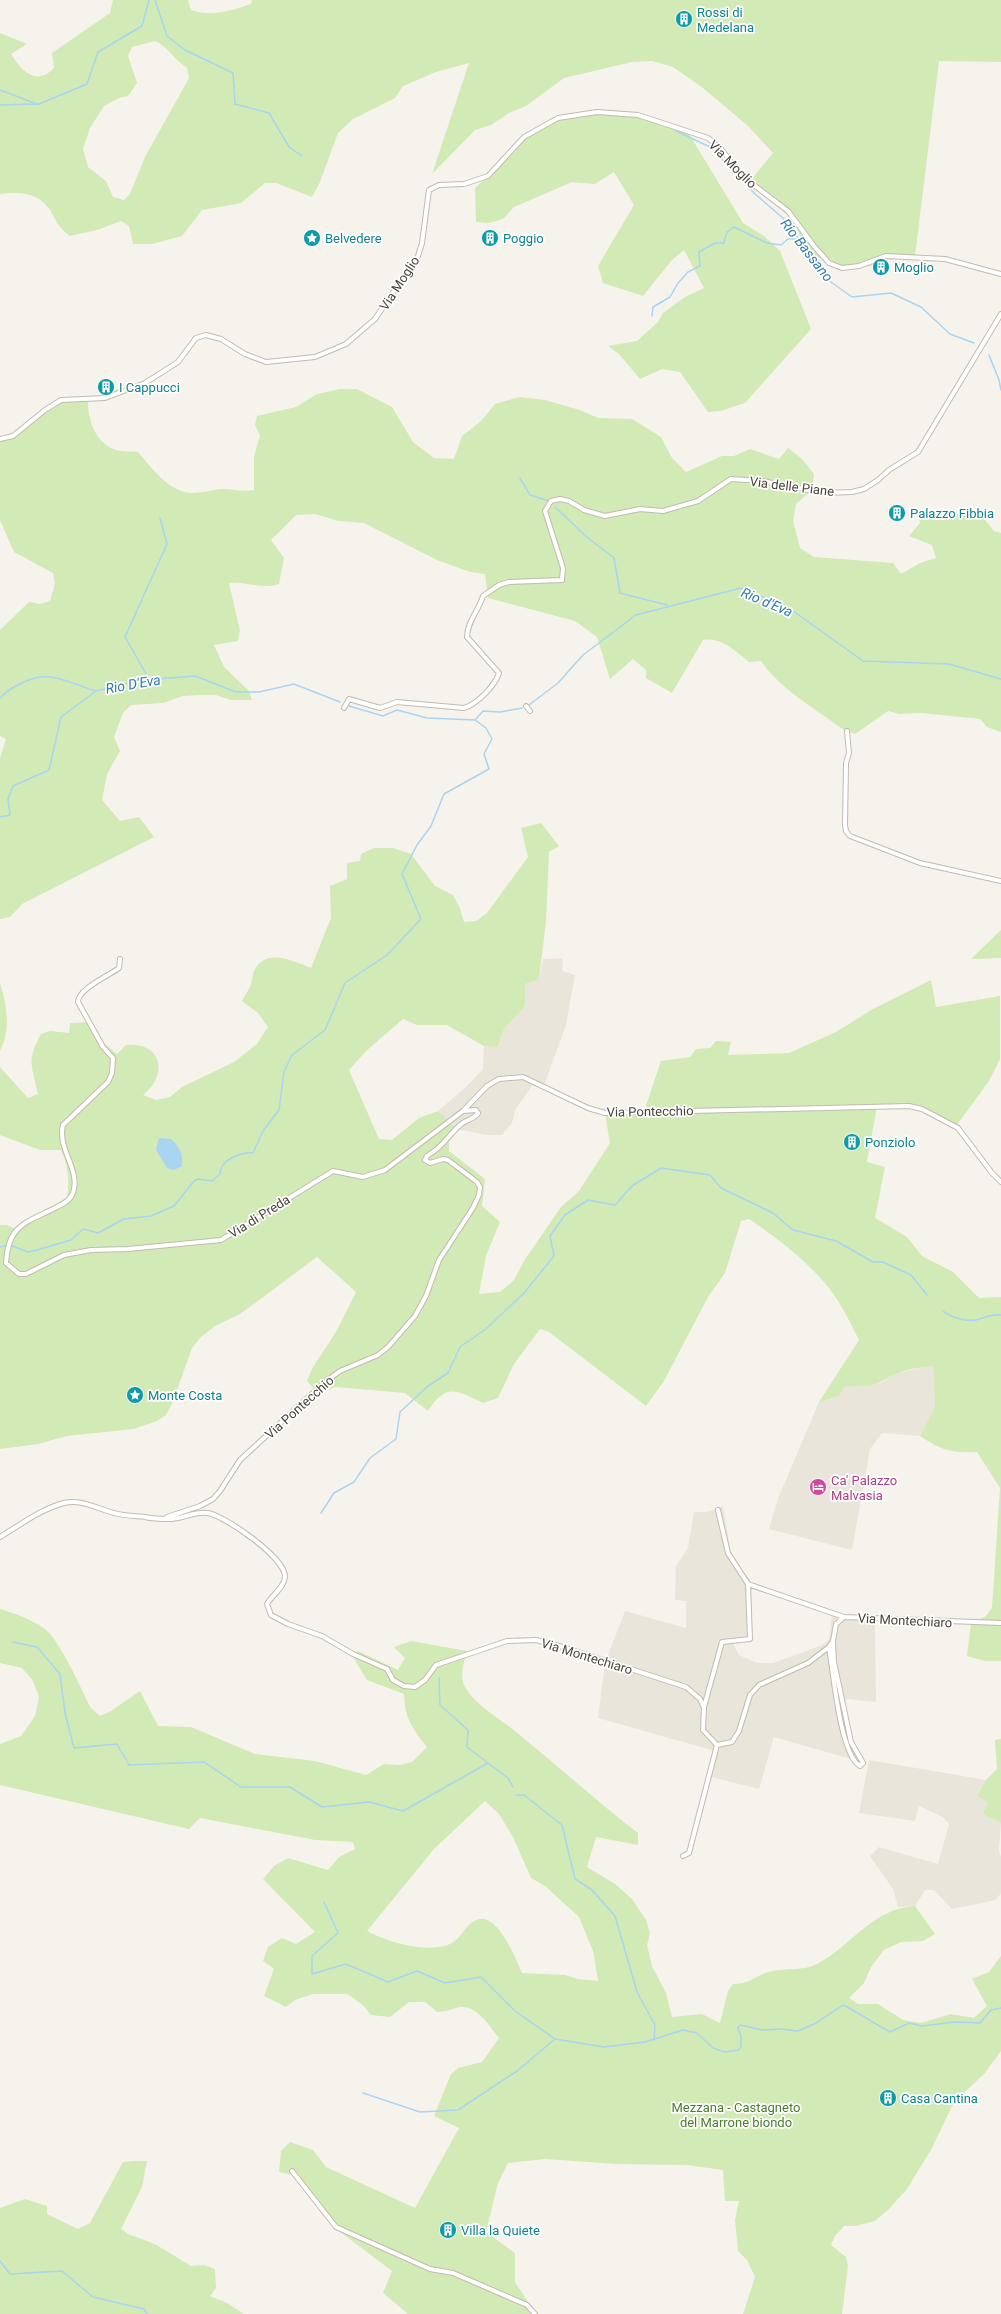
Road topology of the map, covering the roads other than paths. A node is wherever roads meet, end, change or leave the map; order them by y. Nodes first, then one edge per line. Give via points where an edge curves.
1 (1001, 274) edge
2 (1001, 314) edge
3 (0, 439) edge
4 (526, 706) dead end
5 (344, 708) dead end
6 (530, 711) dead end
7 (847, 731) dead end
8 (1001, 881) edge
9 (120, 959) dead end
10 (463, 1111) junction
11 (1001, 1182) edge
12 (718, 1510) dead end
13 (165, 1518) junction
14 (0, 1537) edge
15 (748, 1584) junction
16 (844, 1617) junction
17 (1001, 1623) edge
18 (833, 1642) junction
19 (829, 1647) junction
20 (704, 1708) junction
21 (717, 1745) junction
22 (683, 1856) dead end
23 (292, 2171) dead end
24 (535, 2314) edge

1 - 3 street, Via Moglio via 945,259 886,256 859,266 842,268 829,263 788,211 742,176 721,149 708,138 638,115 597,112 558,118 524,137 488,176 464,184 439,185 429,190 418,256 376,318 346,344 315,357 266,362 245,354 222,339 206,335 196,338 178,362 145,383 105,398 61,400 13,436
2 - 5 street, Via delle Piane via 918,452 864,489 824,493 762,481 731,479 698,501 663,511 640,509 605,516 584,510 569,501 552,501 545,511 563,568 562,580 509,582 499,585 483,596 467,628 467,637 499,673 472,706 464,708 397,702 380,708 349,699
4 - 6 street
7 - 8 street via 849,752 846,763 845,825 850,836 920,863
9 - 10 street, Via di Preda via 119,968 83,990 78,998 103,1047 114,1058 112,1073 108,1082 62,1125 61,1142 74,1180 72,1194 67,1202 19,1227 11,1234 6,1264 19,1274 26,1274 64,1255 91,1250 221,1240 333,1171 363,1177 385,1170
10 - 11 street, Via Pontecchio via 487,1086 499,1079 523,1077 588,1108 605,1113 909,1106 922,1109 958,1128 992,1174
10 - 13 street, Via Pontecchio via 476,1110 478,1113 460,1125 439,1149 425,1160 430,1163 448,1160 477,1182 480,1187 479,1194 474,1208 439,1260 426,1296 415,1316 388,1348 340,1371 325,1382 240,1460 213,1499
12 - 15 street via 728,1553
13 - 14 street, Via Montechiaro via 116,1513 77,1502 42,1512
13 - 20 street, Via Montechiaro via 210,1513 223,1519 272,1553 282,1566 285,1576 282,1586 267,1604 271,1615 322,1636 353,1654 387,1669 393,1680 404,1686 415,1686 424,1680 436,1664 507,1641 536,1640 607,1660 686,1687 700,1699
15 - 16 street
15 - 20 street via 750,1639 722,1642
16 - 17 street, Via Montechiaro
16 - 18 street, Via Montechiaro via 836,1624
18 - 19 street, Via Montechiaro
18 - 19 street via 844,1715 851,1742 863,1763 860,1766 847,1747 834,1688
19 - 21 street, Via Montechiaro via 808,1662 758,1685 750,1695 739,1730 732,1742
20 - 21 street via 703,1730
21 - 22 street via 689,1853
23 - 24 street via 336,2227 430,2269 453,2273 527,2305

